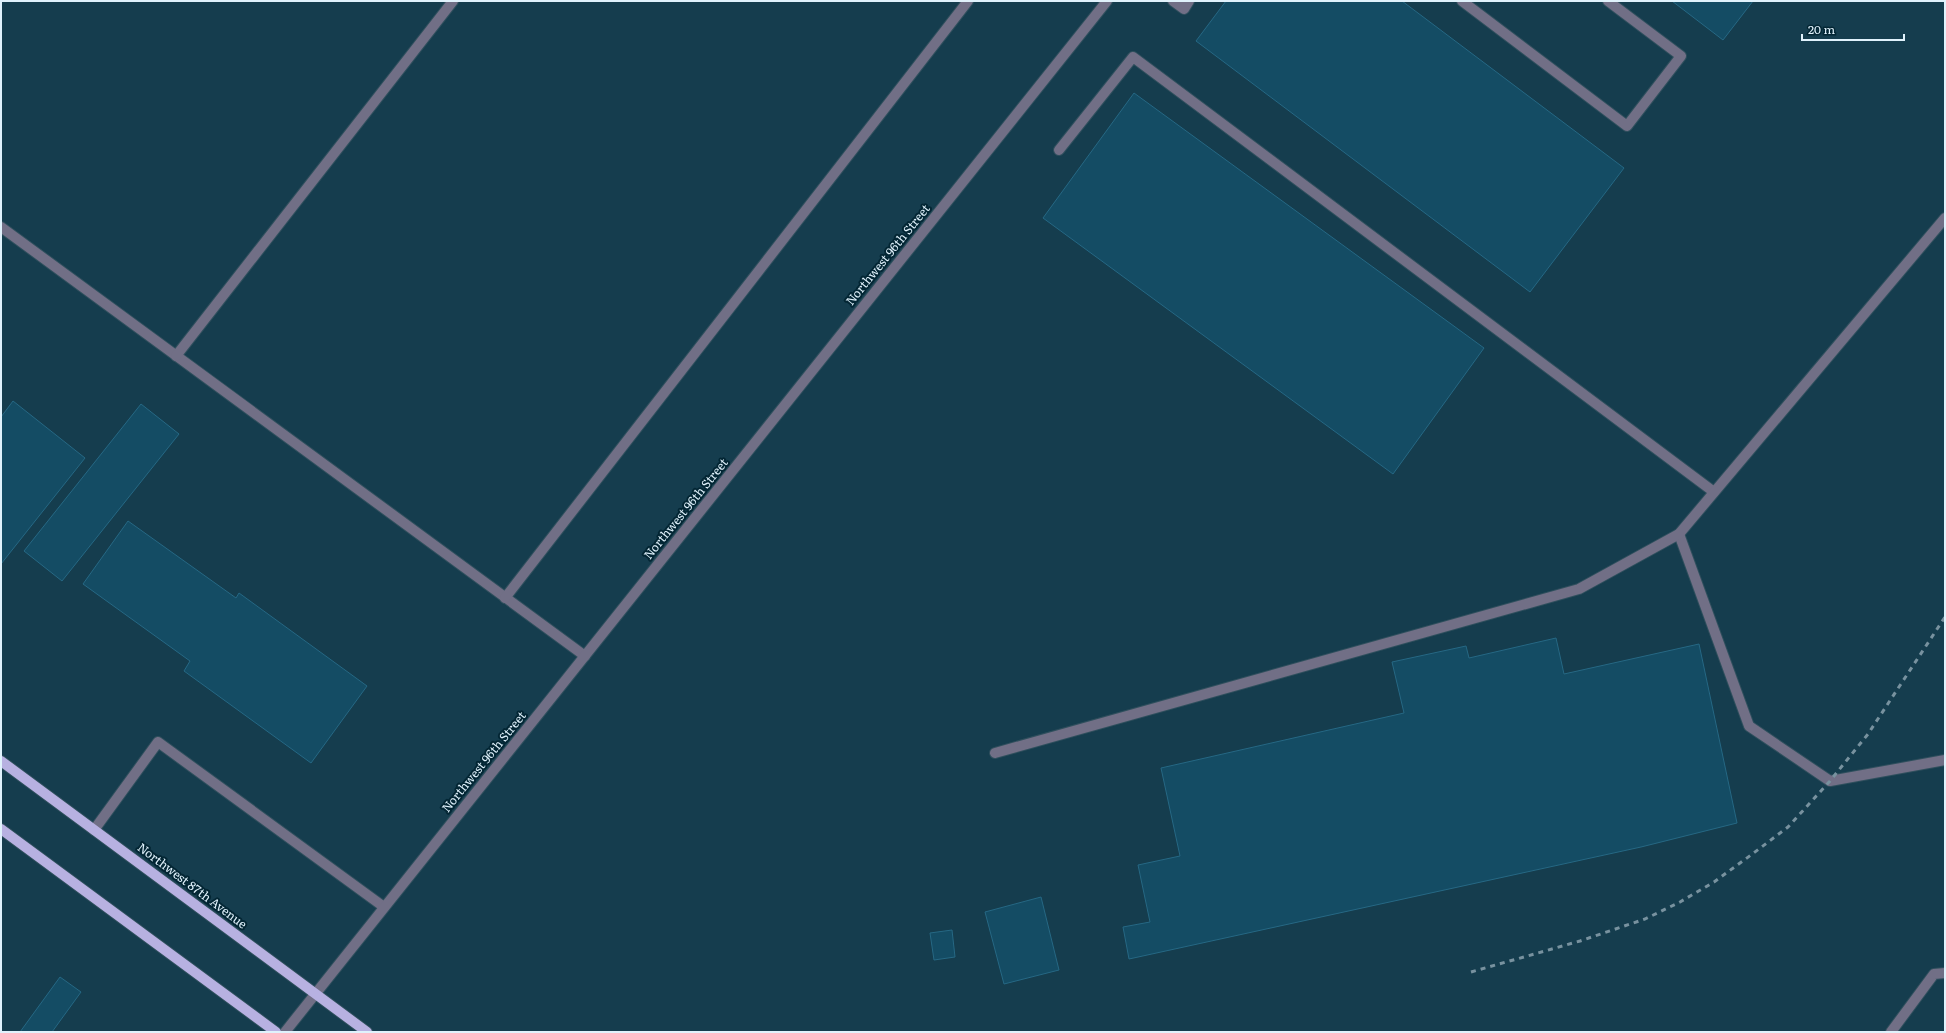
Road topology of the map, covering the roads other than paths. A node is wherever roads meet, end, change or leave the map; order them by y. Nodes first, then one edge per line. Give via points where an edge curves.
1 (454, 1) edge
2 (968, 1) edge
3 (1107, 1) edge
4 (1174, 1) edge
5 (1189, 1) edge
6 (1462, 1) edge
7 (1608, 1) edge
8 (1059, 150) dead end
9 (1945, 218) edge
10 (1, 227) edge
11 (176, 356) junction
12 (1714, 492) junction
13 (1679, 534) junction
14 (505, 598) junction
15 (585, 656) junction
16 (995, 753) dead end
17 (1945, 760) edge
18 (1, 761) edge
19 (1, 829) edge
20 (94, 830) junction
21 (384, 907) junction
22 (1945, 973) edge
23 (315, 994) junction
24 (276, 1032) edge
25 (285, 1032) edge
26 (367, 1032) edge
27 (1892, 1032) edge

1 - 11 street
2 - 14 street
3 - 15 street, Northwest 96th Street
4 - 5 street via 1184,8
6 - 7 street via 1627,126 1681,56
8 - 12 street via 1133,57
9 - 12 street
10 - 11 street
11 - 14 street
12 - 13 street
13 - 16 street via 1579,589
13 - 17 street via 1749,726 1830,782
14 - 15 street
15 - 21 street, Northwest 96th Street
18 - 20 main road, Northwest 87th Avenue
19 - 24 main road
20 - 21 street via 158,742
20 - 23 main road, Northwest 87th Avenue
21 - 23 street, Northwest 96th Street
22 - 27 street via 1934,974
23 - 25 street, Northwest 96th Street
23 - 26 main road, Northwest 87th Avenue

